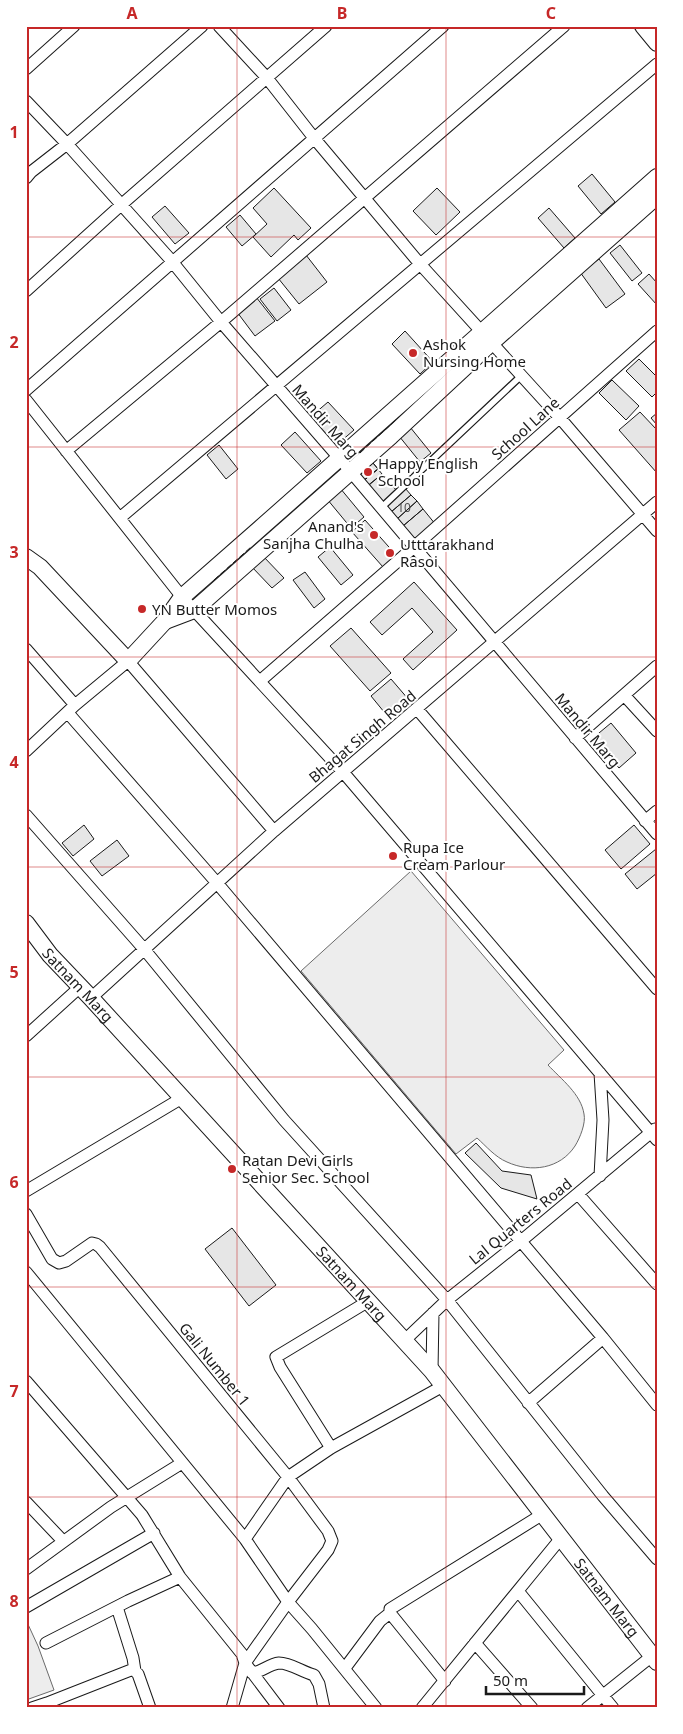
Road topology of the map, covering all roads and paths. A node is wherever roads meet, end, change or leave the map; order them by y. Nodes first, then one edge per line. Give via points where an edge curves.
1 (74, 26) edge
2 (202, 26) edge
3 (219, 26) edge
4 (326, 26) edge
5 (443, 26) edge
6 (564, 26) edge
7 (643, 26) edge
8 (657, 43) edge
9 (657, 64) edge
10 (26, 69) edge
11 (267, 78) junction
12 (26, 101) edge
13 (314, 138) junction
14 (67, 144) junction
15 (657, 177) edge
16 (26, 178) edge
17 (657, 196) edge
18 (364, 198) junction
19 (121, 205) junction
20 (172, 261) junction
21 (420, 264) junction
22 (26, 291) edge
23 (220, 322) junction
24 (657, 331) edge
25 (486, 338) junction
26 (521, 376) junction
27 (276, 386) junction
28 (26, 390) edge
29 (26, 400) edge
30 (560, 418) junction
31 (66, 451) junction
32 (340, 459) junction
33 (350, 472) junction
34 (657, 502) edge
35 (381, 508) junction
36 (643, 515) junction
37 (121, 517) junction
38 (657, 531) edge
39 (414, 547) junction
40 (26, 557) edge
41 (182, 597) junction
42 (194, 610) junction
43 (165, 620) junction
44 (494, 643) junction
45 (26, 649) edge
46 (128, 661) junction
47 (657, 666) edge
48 (260, 681) junction
49 (624, 695) junction
50 (72, 709) junction
51 (417, 709) junction
52 (657, 731) edge
53 (575, 738) junction
54 (26, 750) edge
55 (343, 772) junction
56 (657, 810) edge
57 (26, 815) edge
58 (645, 820) junction
59 (274, 831) junction
60 (657, 834) edge
61 (217, 883) junction
62 (26, 922) edge
63 (144, 949) junction
64 (657, 989) edge
65 (85, 992) junction
66 (26, 1036) edge
67 (600, 1073) junction
68 (182, 1098) junction
69 (655, 1134) edge
70 (600, 1176) junction
71 (26, 1191) edge
72 (578, 1194) junction
73 (26, 1214) edge
74 (521, 1241) junction
75 (26, 1272) edge
76 (657, 1284) edge
77 (30, 1285) edge
78 (447, 1300) junction
79 (368, 1302) junction
80 (433, 1313) junction
81 (603, 1338) junction
82 (405, 1340) junction
83 (432, 1371) junction
84 (26, 1381) edge
85 (443, 1386) junction
86 (528, 1403) junction
87 (657, 1405) edge
88 (332, 1448) junction
89 (182, 1463) junction
90 (288, 1478) junction
91 (127, 1497) junction
92 (26, 1502) edge
93 (542, 1514) junction
94 (154, 1533) junction
95 (561, 1538) junction
96 (245, 1539) junction
97 (63, 1541) junction
98 (654, 1552) edge
99 (26, 1569) edge
100 (180, 1577) junction
101 (518, 1591) junction
102 (288, 1602) junction
103 (26, 1607) edge
104 (116, 1607) junction
105 (390, 1614) junction
106 (475, 1642) junction
107 (46, 1644) dead end
108 (654, 1659) edge
109 (249, 1668) junction
110 (345, 1668) junction
111 (135, 1670) junction
112 (445, 1681) junction
113 (603, 1696) junction
114 (48, 1705) edge
115 (32, 1708) edge
116 (150, 1708) edge
117 (232, 1708) edge
118 (279, 1708) edge
119 (324, 1708) edge
120 (376, 1708) edge
121 (422, 1708) edge
122 (532, 1708) edge
123 (587, 1708) edge
124 (613, 1708) edge

1 - 10 street
2 - 14 street
3 - 11 street
4 - 11 street
5 - 13 street
6 - 18 street
7 - 8 street
9 - 21 street
11 - 13 street
11 - 19 street
12 - 14 street, Mandir Marg
13 - 18 street
13 - 20 street
14 - 16 street
14 - 19 street, Mandir Marg
15 - 25 street
17 - 25 street
18 - 21 street
18 - 23 street
19 - 20 street, Mandir Marg
19 - 22 street
20 - 23 street, Mandir Marg
20 - 28 street
21 - 25 street
21 - 27 street
23 - 27 street, Mandir Marg
23 - 31 street
24 - 30 street, School Lane
25 - 26 street
25 - 32 street
25 - 33 street
26 - 30 street
26 - 35 lane
27 - 32 street, Mandir Marg
27 - 37 street
29 - 31 street
30 - 36 street
30 - 39 street, School Lane
31 - 37 street
32 - 33 street, Mandir Marg
32 - 41 street
33 - 35 street, Mandir Marg
33 - 42 street
34 - 36 street, Bhagat Singh Road
35 - 39 street, Mandir Marg
36 - 38 street
36 - 44 street, Bhagat Singh Road
37 - 41 street
39 - 44 street, Mandir Marg
39 - 48 street, School Lane
40 - 46 street via 40,567
41 - 42 street
41 - 43 street
42 - 43 street
42 - 48 street
43 - 46 street
44 - 51 street, Bhagat Singh Road
44 - 53 street, Mandir Marg
45 - 50 street
46 - 50 street
46 - 59 street
47 - 49 street
48 - 55 street
49 - 52 street
49 - 53 street
50 - 54 street
50 - 61 street
51 - 55 street, Bhagat Singh Road
51 - 64 street
53 - 58 street, Mandir Marg
55 - 59 street, Bhagat Singh Road
55 - 67 street
56 - 58 street
57 - 63 street
58 - 60 street, Mandir Marg
59 - 61 street, Bhagat Singh Road
61 - 63 street, Bhagat Singh Road
61 - 74 street
62 - 65 street, Satnam Marg via 50,955
63 - 65 street, Bhagat Singh Road
63 - 78 street via 284,1120
65 - 66 street, Bhagat Singh Road
65 - 68 street, Satnam Marg
67 - 69 street
67 - 70 street
68 - 71 street
68 - 79 street, Satnam Marg
69 - 70 street, Lal Quarters Road
70 - 72 street, Lal Quarters Road
72 - 74 street, Lal Quarters Road
72 - 76 street
73 - 90 street, Gali Number 1 via 52,1259 59,1263 87,1245 96,1244
74 - 78 street, Lal Quarters Road
74 - 81 street
75 - 77 street
77 - 89 street
78 - 80 street, Lal Quarters Road
78 - 86 street
79 - 82 street, Satnam Marg
79 - 88 street via 276,1357
80 - 82 street, Lal Quarters Road
80 - 83 street
81 - 86 street
81 - 87 street
82 - 83 street, Satnam Marg
83 - 85 street, Satnam Marg
84 - 91 street
85 - 88 street
85 - 93 street, Satnam Marg
86 - 98 street via 603,1496
88 - 90 street
89 - 91 street
89 - 96 street
90 - 96 street
90 - 102 street, Gali Number 1 via 332,1541
91 - 94 street
91 - 97 street
92 - 97 street
93 - 95 street, Satnam Marg
93 - 105 street via 390,1609
94 - 100 street
94 - 103 street
95 - 101 street
95 - 108 street, Satnam Marg
96 - 102 street
97 - 99 street
100 - 104 street
100 - 109 street via 242,1654
101 - 106 street
101 - 113 street
102 - 109 street
102 - 110 street
104 - 107 street
104 - 111 street via 134,1658
105 - 110 street via 380,1621
105 - 112 street
106 - 112 street
106 - 122 street
108 - 113 street
109 - 117 street
109 - 118 street
109 - 119 street via 258,1672 278,1663 289,1664 314,1675
110 - 120 street
111 - 114 street
111 - 116 street
112 - 121 street
113 - 123 street
113 - 124 street
114 - 115 street

